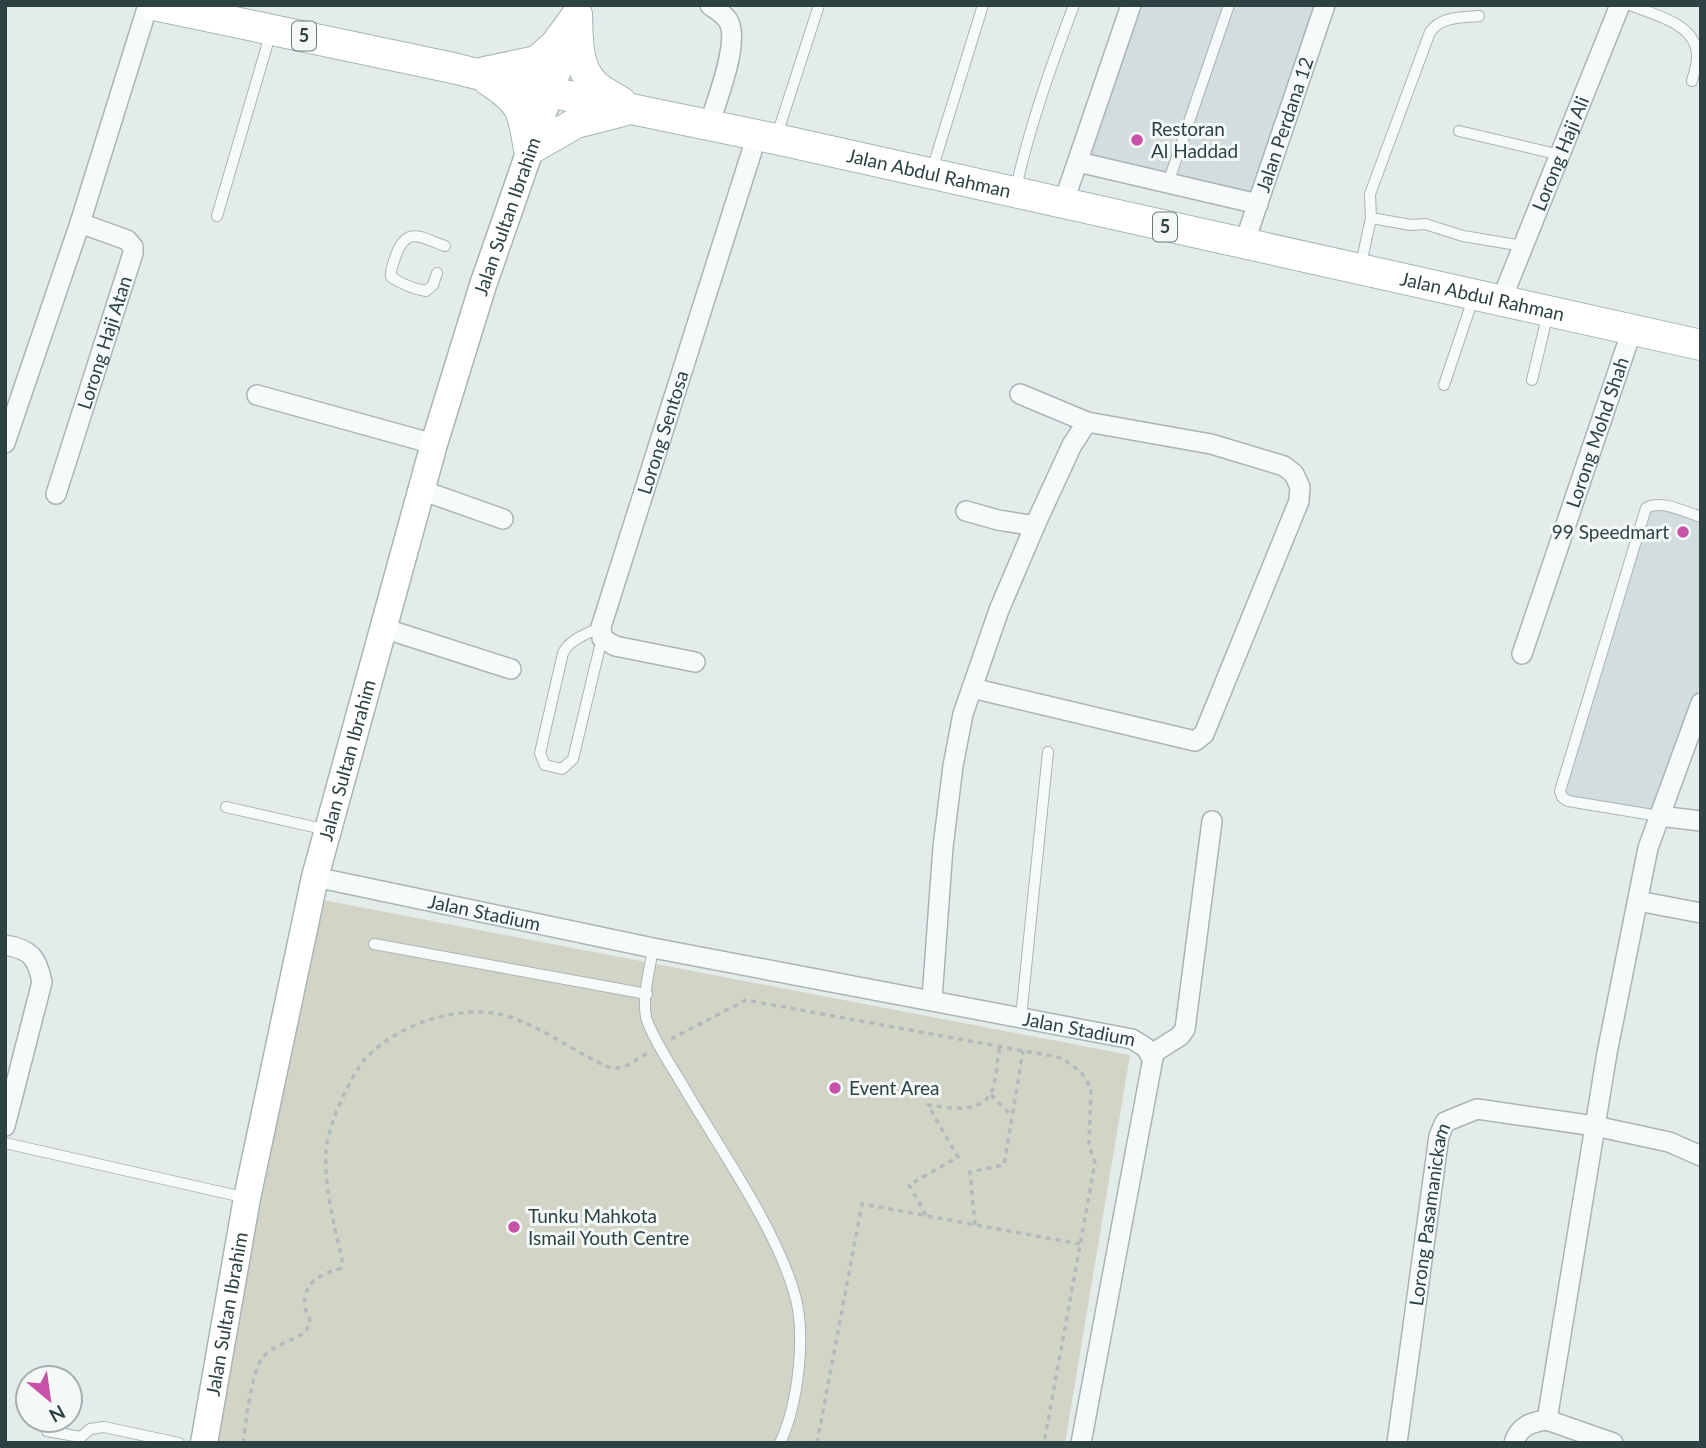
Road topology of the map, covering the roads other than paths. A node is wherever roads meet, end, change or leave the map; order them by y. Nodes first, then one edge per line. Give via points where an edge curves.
1 (148, 5) edge
2 (154, 5) edge
3 (710, 5) edge
4 (818, 5) edge
5 (983, 5) edge
6 (1073, 5) edge
7 (1132, 5) edge
8 (1229, 5) edge
9 (1325, 5) edge
10 (1620, 5) edge
11 (1630, 5) edge
12 (579, 10) edge
13 (1479, 16) dead end
14 (271, 30) junction
15 (477, 74) junction
16 (1692, 81) dead end
17 (549, 92) junction
18 (630, 109) junction
19 (709, 125) junction
20 (1459, 131) dead end
21 (766, 137) junction
22 (529, 150) junction
23 (1560, 155) junction
24 (1078, 162) junction
25 (931, 174) junction
26 (1168, 183) junction
27 (1015, 193) junction
28 (1063, 204) junction
29 (1258, 204) junction
30 (217, 216) dead end
31 (1371, 218) junction
32 (80, 223) junction
33 (1244, 244) junction
34 (445, 246) dead end
35 (1523, 246) junction
36 (1360, 270) junction
37 (438, 273) dead end
38 (1488, 298) junction
39 (1548, 312) junction
40 (1632, 330) junction
41 (1701, 345) edge
42 (1532, 380) dead end
43 (1444, 385) dead end
44 (1020, 394) dead end
45 (257, 395) dead end
46 (1087, 422) junction
47 (5, 443) edge
48 (434, 444) junction
49 (421, 490) junction
50 (56, 494) dead end
51 (967, 511) dead end
52 (1701, 517) edge
53 (503, 519) dead end
54 (1035, 526) junction
55 (383, 628) junction
56 (602, 633) junction
57 (1522, 653) dead end
58 (695, 662) dead end
59 (511, 669) dead end
60 (972, 688) junction
61 (1701, 703) edge
62 (1048, 752) dead end
63 (226, 807) dead end
64 (1659, 816) junction
65 (1212, 821) dead end
66 (1701, 821) edge
67 (327, 830) junction
68 (315, 877) junction
69 (1638, 901) junction
70 (1701, 913) edge
71 (374, 944) dead end
72 (5, 945) edge
73 (653, 948) junction
74 (647, 994) junction
75 (932, 999) junction
76 (1021, 1017) junction
77 (1150, 1055) junction
78 (5, 1126) edge
79 (1595, 1126) junction
80 (5, 1143) edge
81 (1701, 1156) edge
82 (247, 1198) junction
83 (1555, 1423) junction
84 (64, 1434) edge
85 (178, 1443) edge
86 (204, 1443) edge
87 (780, 1443) edge
88 (1081, 1443) edge
89 (1397, 1443) edge
90 (1514, 1443) edge
91 (1613, 1443) edge

1 - 32 street
2 - 14 main road, Jalan Abdul Rahman / 5
3 - 19 street via 728,20 732,48
4 - 21 lane
5 - 25 lane
6 - 27 lane via 1043,89
7 - 24 street
8 - 26 lane
9 - 29 street, Jalan Perdana 12
10 - 23 street, Lorong Haji Ali
11 - 16 lane via 1680,26 1694,39 1698,56
12 - 15 main road via 555,45 537,61
12 - 17 street, Jalan Sultan Ibrahim
12 - 18 main road via 578,50 584,66 593,83
13 - 31 lane via 1442,20 1430,32 1370,194
14 - 15 main road, Jalan Abdul Rahman / 5
14 - 30 lane
15 - 17 main road, Jalan Abdul Rahman / 5
15 - 22 main road via 515,99
17 - 18 main road, Jalan Abdul Rahman / 5
17 - 22 street, Jalan Sultan Ibrahim
18 - 19 main road, Jalan Abdul Rahman / 5
18 - 22 main road via 576,123
19 - 21 main road, Jalan Abdul Rahman / 5
20 - 23 lane
21 - 25 main road, Jalan Abdul Rahman / 5
21 - 56 street, Lorong Sentosa
22 - 48 street, Jalan Sultan Ibrahim
23 - 35 street, Lorong Haji Ali
24 - 26 street
24 - 28 street
25 - 27 main road, Jalan Abdul Rahman / 5
26 - 29 street
27 - 28 main road, Jalan Abdul Rahman / 5
28 - 33 main road, Jalan Abdul Rahman / 5
29 - 33 street, Jalan Perdana 12
31 - 35 lane via 1425,224
31 - 36 lane
32 - 47 street
32 - 50 street, Lorong Haji Atan via 127,240 133,253
33 - 36 main road, Jalan Abdul Rahman / 5
34 - 37 lane via 414,235 406,237 391,276 412,289 426,291
35 - 38 street, Lorong Haji Ali
36 - 38 main road, Jalan Abdul Rahman / 5
38 - 39 main road, Jalan Abdul Rahman / 5
38 - 43 lane
39 - 40 main road, Jalan Abdul Rahman / 5
39 - 42 lane
40 - 41 main road, Jalan Abdul Rahman / 5
40 - 57 street, Lorong Mohd Shah
44 - 46 street
45 - 48 street
46 - 54 street
46 - 60 street via 1211,444 1284,466 1300,487 1299,502 1204,734 1195,741
48 - 49 street, Jalan Sultan Ibrahim
49 - 53 street
49 - 55 street, Jalan Sultan Ibrahim
51 - 54 street
52 - 64 lane via 1663,505 1646,508 1560,791 1568,801
54 - 60 street
55 - 59 street
55 - 67 street, Jalan Sultan Ibrahim
56 - 56 lane via 573,759 562,769 545,765 540,753 563,653 574,640
56 - 58 street via 615,646
60 - 75 street via 953,766
61 - 64 street
62 - 76 lane
63 - 67 lane
64 - 66 street
64 - 69 street
65 - 77 street via 1185,1029
67 - 68 street, Jalan Sultan Ibrahim
68 - 73 street, Jalan Stadium
68 - 82 street, Jalan Sultan Ibrahim
69 - 70 street
69 - 79 street
71 - 74 lane
72 - 78 street via 25,948 38,965 42,982
73 - 74 lane
73 - 75 street, Jalan Stadium
74 - 87 lane via 646,1017 749,1197 795,1293 799,1355 788,1425
75 - 76 street, Jalan Stadium
76 - 77 street, Jalan Stadium via 1132,1039
77 - 88 street, Jalan Stadium
79 - 81 street, Lorong Pasamanickam via 1669,1142
79 - 83 street
79 - 89 street, Lorong Pasamanickam via 1477,1109 1446,1122 1439,1136
80 - 82 lane
82 - 86 street, Jalan Sultan Ibrahim
83 - 90 street via 1529,1423
83 - 91 street
84 - 85 lane via 81,1437 90,1429 111,1428

